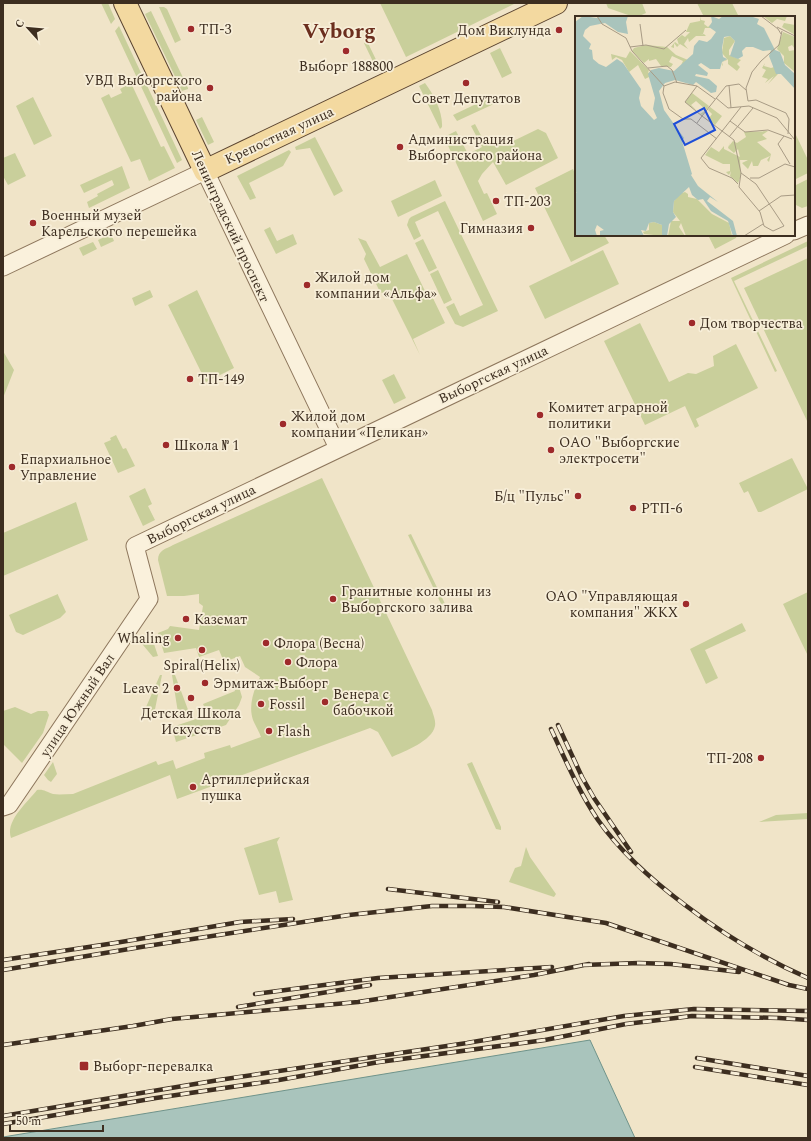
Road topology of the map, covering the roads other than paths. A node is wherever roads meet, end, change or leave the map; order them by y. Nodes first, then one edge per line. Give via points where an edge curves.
1 (125, 3) edge
2 (556, 3) edge
3 (205, 171) junction
4 (808, 225) edge
5 (795, 231) edge
6 (784, 236) edge
7 (3, 267) edge
8 (338, 448) junction
9 (149, 600) joint
10 (3, 807) edge

1 - 3 main road, Ленинградский проспект
2 - 3 main road, Крепостная улица
3 - 7 street, Крепостная улица
3 - 8 street, Ленинградский проспект
4 - 5 street
6 - 8 street, Выборгская улица
8 - 9 street, Выборгская улица via 135,546
9 - 10 street, улица Южный Вал via 9,805

